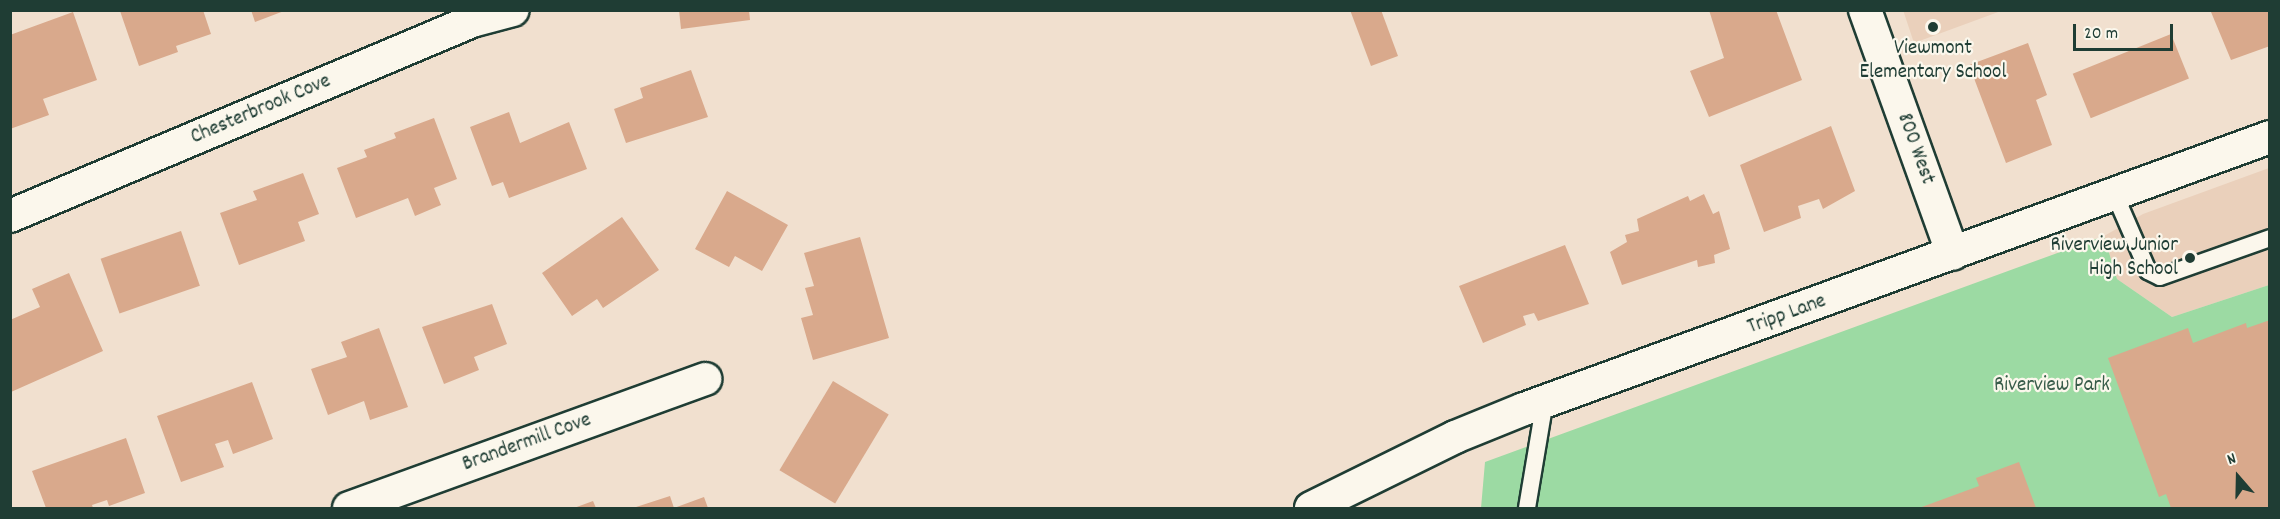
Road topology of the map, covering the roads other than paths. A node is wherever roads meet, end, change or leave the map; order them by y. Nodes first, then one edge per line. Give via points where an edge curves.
1 (513, 10) edge
2 (1865, 10) edge
3 (2270, 137) edge
4 (2115, 195) junction
5 (10, 216) edge
6 (2270, 238) edge
7 (1953, 254) junction
8 (705, 379) dead end
9 (1545, 402) junction
10 (349, 508) edge
11 (1311, 508) edge
12 (1527, 508) edge

1 - 5 street, Chesterbrook Cove via 472,21
2 - 7 street, 800 West
3 - 4 street, Tripp Lane
4 - 6 lane via 2148,271 2160,277
4 - 7 street, Tripp Lane
7 - 9 street, Tripp Lane
8 - 10 street, Brandermill Cove
9 - 11 street, Tripp Lane via 1455,437
9 - 12 lane

